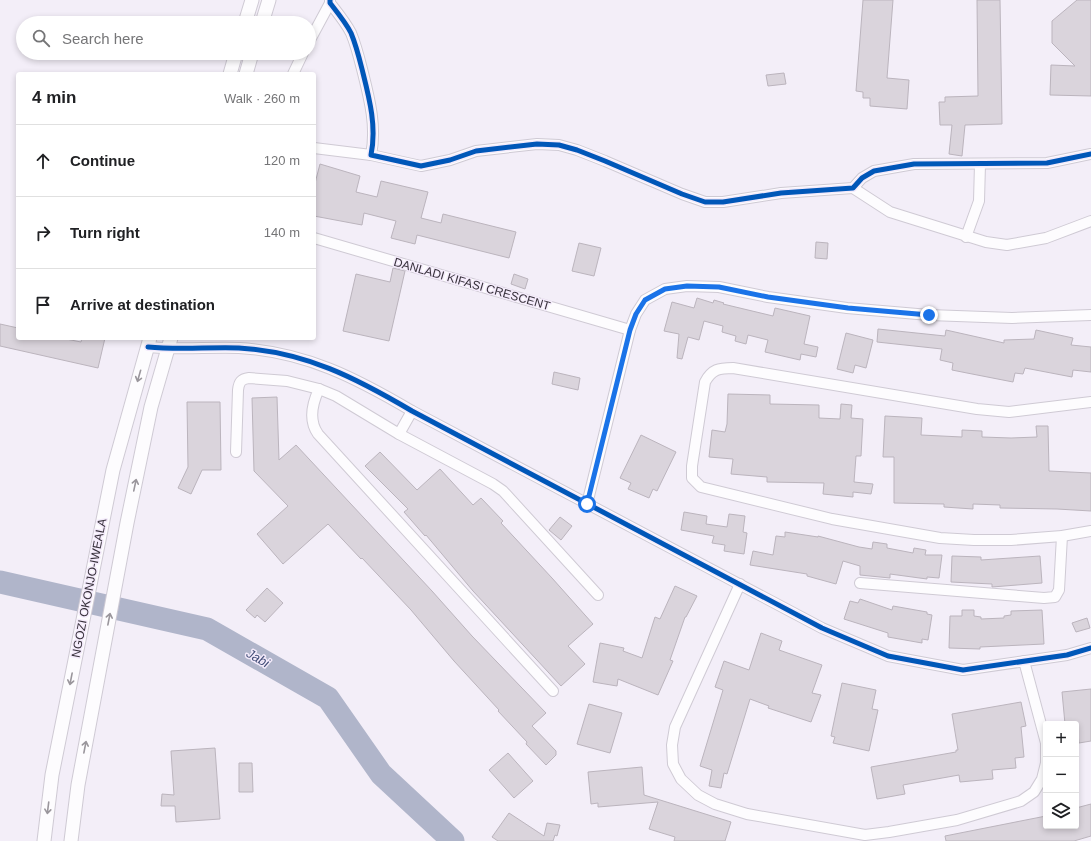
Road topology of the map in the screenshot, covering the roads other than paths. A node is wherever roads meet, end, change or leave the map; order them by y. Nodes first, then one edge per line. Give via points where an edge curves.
1 (252, 0) edge
2 (269, 0) edge
3 (330, 1) edge
4 (247, 16) edge
5 (264, 16) edge
6 (316, 28) edge
7 (234, 60) edge
8 (250, 60) edge
9 (300, 60) edge
10 (231, 72) edge
11 (247, 72) edge
12 (294, 72) edge
13 (316, 148) edge
14 (1091, 154) edge
15 (371, 155) junction
16 (980, 164) junction
17 (853, 188) junction
18 (1091, 220) edge
19 (966, 237) junction
20 (316, 239) edge
21 (1091, 315) edge
22 (630, 330) junction
23 (149, 342) edge
24 (170, 344) edge
25 (319, 389) junction
26 (1091, 402) edge
27 (412, 411) junction
28 (399, 434) junction
29 (236, 452) dead end
30 (587, 504) junction
31 (1091, 531) edge
32 (1062, 536) junction
33 (860, 583) dead end
34 (740, 584) junction
35 (598, 595) dead end
36 (1091, 648) edge
37 (1024, 661) junction
38 (553, 691) dead end
39 (1046, 757) edge
40 (1043, 775) edge
41 (44, 841) edge
42 (71, 841) edge

1 - 4 street
2 - 5 street
3 - 6 street
3 - 15 street via 351,33 359,56 373,121
7 - 10 street
8 - 11 street
9 - 12 street
13 - 15 street
14 - 16 street via 1047,163
15 - 17 street via 421,166 476,151 537,144 559,145 705,202
16 - 17 street via 914,164 874,171 862,178
16 - 19 street via 979,200
17 - 19 street via 890,212
18 - 19 street via 1046,238 1007,244
20 - 22 street, DANLADI KIFASI CRESCENT
21 - 22 street via 1012,318 929,315 848,308 719,287 687,286 665,289 645,300
22 - 30 street
23 - 24 street
23 -> 41 street, NGOZI OKONJO-IWEALA via 113,470 52,775
24 - 27 street via 274,351 314,362 352,378
42 -> 24 street, NGOZI OKONJO-IWEALA via 78,785 127,523 151,407
25 - 28 street via 336,396
25 - 29 street via 287,381 243,379 238,390
25 - 38 street via 312,409 314,428 318,434
26 - 32 street via 1009,412 977,409 734,368 720,368 709,374 705,382 692,466 692,478 701,487 832,519 940,538 1011,540
27 - 28 street
27 - 30 street
28 - 35 street via 503,491
30 - 34 street
31 - 32 street
32 - 33 street via 1059,590 1055,597
34 - 37 street via 822,628 888,656 963,670
34 - 40 street via 676,727 672,745 673,764 681,779 698,795 715,804 747,814 865,835 957,820 1021,801 1034,792
36 - 37 street via 1067,655
37 - 39 street via 1046,743

